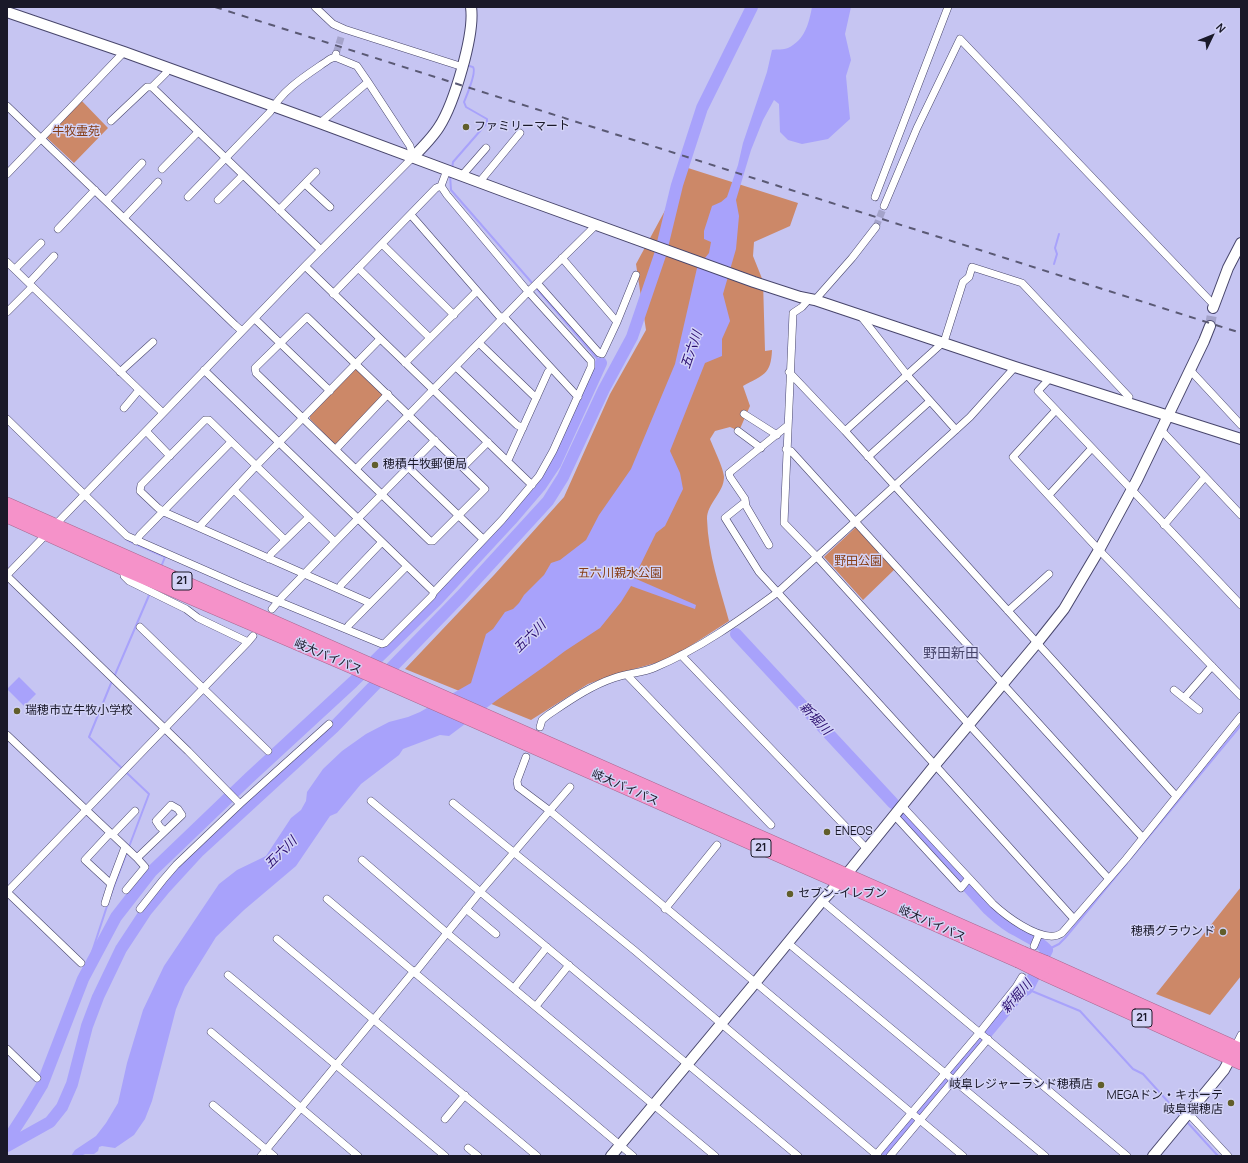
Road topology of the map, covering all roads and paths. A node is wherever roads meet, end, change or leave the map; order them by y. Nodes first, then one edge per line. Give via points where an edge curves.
1 (315, 7) edge
2 (471, 7) edge
3 (948, 7) edge
4 (7, 12) edge
5 (124, 52) junction
6 (463, 67) junction
7 (168, 68) junction
8 (368, 82) junction
9 (152, 87) junction
10 (7, 106) edge
11 (273, 106) junction
12 (111, 121) dead end
13 (320, 122) junction
14 (198, 132) junction
15 (520, 133) dead end
16 (41, 138) junction
17 (486, 148) dead end
18 (413, 157) junction
19 (226, 158) junction
20 (142, 163) dead end
21 (162, 169) dead end
22 (447, 170) junction
23 (316, 172) dead end
24 (7, 174) edge
25 (243, 175) junction
26 (464, 176) junction
27 (158, 182) dead end
28 (480, 182) junction
29 (305, 184) junction
30 (441, 186) junction
31 (95, 190) junction
32 (188, 196) dead end
33 (875, 197) dead end
34 (218, 200) dead end
35 (106, 201) junction
36 (884, 206) tunnel mouth
37 (330, 207) dead end
38 (279, 210) junction
39 (411, 214) junction
40 (124, 218) junction
41 (596, 225) junction
42 (876, 227) tunnel mouth
43 (58, 228) dead end
44 (41, 243) dead end
45 (382, 244) junction
46 (1241, 245) edge
47 (321, 250) junction
48 (54, 256) dead end
49 (562, 258) junction
50 (7, 262) edge
51 (305, 266) junction
52 (358, 268) junction
53 (14, 269) junction
54 (7, 274) edge
55 (636, 275) dead end
56 (537, 283) junction
57 (30, 285) junction
58 (478, 291) junction
59 (528, 292) junction
60 (333, 294) junction
61 (812, 299) junction
62 (1214, 307) joint
63 (7, 312) edge
64 (859, 314) junction
65 (454, 315) junction
66 (503, 318) junction
67 (254, 319) junction
68 (617, 322) junction
69 (1210, 326) tunnel mouth
70 (242, 332) junction
71 (430, 338) junction
72 (380, 339) junction
73 (153, 342) dead end
74 (942, 342) junction
75 (280, 343) junction
76 (479, 343) junction
77 (405, 363) junction
78 (356, 364) junction
79 (456, 366) junction
80 (1015, 367) junction
81 (551, 369) junction
82 (204, 370) junction
83 (1190, 370) junction
84 (120, 372) junction
85 (789, 372) junction
86 (907, 375) junction
87 (1050, 378) junction
88 (139, 390) junction
89 (433, 390) junction
90 (330, 391) junction
91 (388, 394) junction
92 (537, 397) junction
93 (578, 397) junction
94 (1129, 398) dead end
95 (930, 401) junction
96 (124, 408) dead end
97 (1056, 410) junction
98 (163, 413) junction
99 (409, 414) junction
100 (744, 414) dead end
101 (1168, 416) junction
102 (304, 418) junction
103 (7, 419) edge
104 (1241, 425) edge
105 (787, 426) junction
106 (523, 428) junction
107 (956, 430) junction
108 (1161, 430) junction
109 (146, 431) junction
110 (738, 431) dead end
111 (845, 431) junction
112 (776, 435) junction
113 (1241, 439) edge
114 (435, 440) junction
115 (231, 442) junction
116 (488, 442) junction
117 (280, 443) junction
118 (761, 448) junction
119 (1092, 448) junction
120 (336, 449) junction
121 (786, 449) junction
122 (170, 456) junction
123 (868, 457) junction
124 (506, 460) junction
125 (256, 466) junction
126 (408, 467) junction
127 (463, 467) junction
128 (356, 469) junction
129 (1205, 477) junction
130 (532, 485) junction
131 (895, 486) junction
132 (234, 490) junction
133 (1131, 490) junction
134 (85, 494) junction
135 (382, 494) junction
136 (1049, 495) junction
137 (745, 502) junction
138 (7, 504) edge
139 (164, 512) junction
140 (458, 515) junction
141 (1241, 515) edge
142 (7, 516) edge
143 (309, 517) junction
144 (358, 518) junction
145 (856, 522) junction
146 (1164, 524) junction
147 (199, 527) junction
148 (51, 529) junction
149 (483, 539) junction
150 (136, 540) junction
151 (285, 540) junction
152 (335, 542) junction
153 (382, 542) junction
154 (769, 546) dead end
155 (1099, 550) junction
156 (817, 557) junction
157 (269, 559) junction
158 (407, 566) junction
159 (124, 569) junction
160 (8, 572) edge
161 (304, 574) junction
162 (1049, 574) dead end
163 (339, 589) junction
164 (434, 592) junction
165 (778, 592) junction
166 (279, 601) junction
167 (370, 603) junction
168 (1241, 605) edge
169 (272, 609) dead end
170 (1008, 611) junction
171 (140, 627) dead end
172 (346, 629) junction
173 (1038, 643) junction
174 (680, 655) junction
175 (354, 663) junction
176 (1212, 666) junction
177 (627, 675) junction
178 (1004, 684) junction
179 (203, 689) junction
180 (1174, 690) dead end
181 (1241, 696) edge
182 (1184, 698) junction
183 (1199, 710) dead end
184 (1241, 716) edge
185 (329, 724) dead end
186 (969, 724) junction
187 (540, 727) dead end
188 (165, 728) junction
189 (7, 735) edge
190 (268, 751) dead end
191 (526, 756) dead end
192 (935, 765) junction
193 (570, 787) dead end
194 (1176, 796) junction
195 (371, 801) dead end
196 (453, 803) dead end
197 (240, 804) junction
198 (902, 806) junction
199 (85, 810) junction
200 (136, 811) dead end
201 (550, 811) junction
202 (894, 815) junction
203 (771, 825) dead end
204 (165, 831) dead end
205 (111, 834) junction
206 (1143, 838) junction
207 (717, 845) dead end
208 (866, 848) junction
209 (131, 852) junction
210 (514, 852) junction
211 (362, 860) dead end
212 (969, 878) junction
213 (1108, 878) junction
214 (842, 879) junction
215 (111, 884) junction
216 (126, 890) dead end
217 (7, 892) edge
218 (480, 892) junction
219 (327, 900) dead end
220 (822, 901) junction
221 (106, 903) dead end
222 (665, 908) junction
223 (140, 909) dead end
224 (466, 909) junction
225 (1074, 919) junction
226 (446, 933) junction
227 (496, 934) dead end
228 (1039, 935) junction
229 (277, 939) dead end
230 (788, 943) junction
231 (1034, 946) dead end
232 (547, 948) junction
233 (82, 963) dead end
234 (569, 965) junction
235 (413, 972) junction
236 (228, 975) dead end
237 (1022, 977) dead end
238 (756, 983) junction
239 (514, 988) junction
240 (536, 1006) junction
241 (374, 1020) junction
242 (721, 1024) junction
243 (211, 1032) dead end
244 (1241, 1035) edge
245 (984, 1036) junction
246 (7, 1049) edge
247 (1237, 1055) edge
248 (687, 1064) junction
249 (336, 1065) junction
250 (950, 1077) junction
251 (37, 1078) dead end
252 (465, 1095) junction
253 (213, 1105) dead end
254 (654, 1105) junction
255 (300, 1108) junction
256 (1189, 1114) junction
257 (916, 1117) junction
258 (445, 1119) dead end
259 (620, 1145) junction
260 (468, 1148) dead end
261 (266, 1150) junction
262 (261, 1156) edge
263 (274, 1156) edge
264 (358, 1156) edge
265 (445, 1156) edge
266 (478, 1156) edge
267 (537, 1156) edge
268 (611, 1156) edge
269 (633, 1156) edge
270 (715, 1156) edge
271 (798, 1156) edge
272 (876, 1156) edge
273 (890, 1156) edge
274 (962, 1156) edge
275 (1045, 1156) edge
276 (1127, 1156) edge
277 (1153, 1156) edge
278 (1228, 1156) edge

1 - 6 street via 343,32
2 - 6 street via 470,30
3 - 33 street
4 - 5 street
5 - 7 street
5 - 16 street
6 - 18 street via 448,110 439,127
7 - 9 street
7 - 11 street
8 - 11 street via 357,66 335,56 297,82
8 - 13 street
8 - 18 street via 410,146
9 - 12 street via 147,87
9 - 14 street
10 - 16 street
11 - 13 street
11 - 19 street
13 - 18 street
14 - 19 street
14 - 21 street
15 - 28 street
16 - 24 street
16 - 31 street
17 - 26 street
18 - 22 street
18 - 47 street
19 - 25 street
19 - 32 street
20 - 35 street
22 - 26 street
22 - 30 street
23 - 29 street
25 - 34 street
25 - 38 street
26 - 28 street
27 - 40 street
28 - 41 street
29 - 37 street
29 - 38 street
30 - 39 street
30 - 59 street
31 - 35 street
31 - 43 street
35 - 40 street
36 - 62 street via 917,128 960,39
38 - 47 street
39 - 45 street
39 - 58 street
40 - 70 street
41 - 49 street
41 - 61 street via 754,282
42 - 61 street via 852,258
44 - 53 street
45 - 52 street
45 - 65 street
46 - 62 street via 1228,268
47 - 51 street
48 - 57 street
49 - 56 street
49 - 68 street
50 - 53 street
51 - 60 street
51 - 67 street
52 - 60 street
52 - 71 street
53 - 54 street
53 - 57 street
55 - 68 street
56 - 59 street
56 - 68 street via 599,353 602,354
57 - 63 street
57 - 84 street
58 - 65 street
58 - 66 street
59 - 66 street
59 - 93 street via 591,361 591,367
60 - 72 street
61 - 64 street
61 - 85 street via 793,313
64 - 74 street
64 - 86 street
65 - 71 street
66 - 76 street
66 - 81 street
67 - 70 street
67 - 75 street
69 - 83 street
70 - 82 street
71 - 77 street
72 - 77 street
72 - 78 street
73 - 84 street
74 - 80 street
74 - 86 street
74 - 94 street via 963,282 972,267 1022,283
75 - 78 street via 307,317
75 - 90 street
75 - 102 street via 255,368 256,372
76 - 79 street
76 - 92 street
77 - 89 street
78 - 90 street
78 - 91 street
79 - 89 street
79 - 106 street via 516,425
80 - 87 street
80 - 107 street
81 - 92 street
81 - 93 street
82 - 98 street
82 - 117 street
83 - 101 street
83 - 104 street
84 - 88 street
85 - 105 street
85 - 111 street
86 - 95 street
86 - 111 street
87 - 97 street via 1038,391
87 - 101 street
88 - 96 street
88 - 98 street
89 - 99 street
89 - 116 street
90 - 102 street
91 - 99 street
91 - 120 street
92 - 106 street
93 - 130 street via 553,451
95 - 107 street
95 - 123 street
97 - 119 street
97 - 136 street via 1013,457
98 - 109 street
99 - 114 street
99 - 128 street
100 - 112 street
101 - 108 street
101 - 113 street
102 - 117 street
102 - 120 street
103 - 134 street
105 - 112 street
105 - 121 street
106 - 124 street
107 - 131 street
108 - 129 street
108 - 133 street
109 - 122 street
109 - 134 street
110 - 118 street
111 - 123 street
112 - 118 street
114 - 126 street
114 - 127 street
115 - 122 street via 209,420 205,420
115 - 125 street
115 - 139 street
116 - 124 street
116 - 127 street
117 - 125 street
117 - 144 street
118 - 137 street via 729,473
119 - 133 street
119 - 136 street
120 - 128 street
121 - 145 street via 791,451
121 - 156 street via 784,523
122 - 139 street via 141,486 140,491
123 - 131 street
124 - 130 street
125 - 132 street
125 - 143 street
126 - 135 street
126 - 140 street
127 - 140 street via 485,489
128 - 135 street
129 - 141 street
129 - 146 street
130 - 149 street
131 - 145 street
131 - 170 street
132 - 147 street
132 - 151 street
133 - 146 street
133 - 155 street
134 - 148 street
134 - 150 street via 127,536
135 - 140 street via 430,541 433,541
135 - 144 street
136 - 155 street
137 - 154 street
137 - 165 street via 725,518 759,572
138 - 148 highway, 岐大バイパス / 21
139 - 147 street
139 - 150 street
140 - 149 street
142 - 148 highway, 岐大バイパス / 21
143 - 151 street
143 - 152 street
144 - 152 street
144 - 153 street
145 - 156 street
145 - 178 street
146 - 168 street
147 - 157 street
148 - 159 highway, 岐大バイパス / 21
148 - 160 street
148 - 175 highway, 岐大バイパス / 21
149 - 164 street
150 - 166 street
151 - 157 street
152 - 161 street
153 - 158 street
153 - 163 street
155 - 173 street via 1064,609
155 - 176 street
156 - 165 street
156 - 186 street
157 - 161 street
158 - 164 street
158 - 167 street
159 - 175 highway, 岐大バイパス / 21
159 - 179 street via 124,576 129,581 186,609 198,618 250,639
160 - 188 street
161 - 163 street
161 - 166 street
162 - 170 street
163 - 167 street
164 - 172 street via 386,643 382,644
165 - 174 street
165 - 192 street
166 - 169 street
166 - 172 street
167 - 172 street
170 - 173 street
171 - 179 street
173 - 178 street
173 - 194 street
174 - 177 street via 654,668
174 - 208 street
175 - 214 highway, 岐大バイパス / 21
176 - 181 street
176 - 182 street
177 - 187 street via 591,687 548,715 542,720
177 - 203 street
178 - 186 street
178 - 206 street
179 - 188 street
179 - 190 street
180 - 182 street
182 - 183 street
184 - 194 street
185 - 197 street
186 - 192 street
186 - 213 street
188 - 197 street
188 - 199 street
189 - 199 street
191 - 201 street via 516,781 518,787
192 - 198 street
192 - 225 street
193 - 201 street
194 - 206 street
195 - 218 street
196 - 210 street
197 - 223 street via 176,865
198 - 202 street
198 - 212 street
199 - 205 street
199 - 217 street
200 - 205 street
201 - 210 street
201 - 222 street
202 - 208 street
202 - 212 street via 961,888
204 - 209 street
205 - 209 street
205 - 215 street via 85,860
206 - 213 street
207 - 222 street
208 - 214 street
209 - 215 street
209 - 216 street via 145,867
210 - 218 street
210 - 242 street
211 - 226 street
212 - 228 street via 1005,915
213 - 225 street
214 - 220 street
214 - 247 highway, 岐大バイパス / 21, bridge
215 - 221 street
217 - 233 street
218 - 224 street
218 - 232 street
219 - 235 street
220 - 230 street
220 - 245 street
222 - 238 street
224 - 226 street
224 - 227 street
225 - 228 street via 1055,936
226 - 235 street
226 - 239 street
228 - 231 street
229 - 241 street
230 - 238 street
230 - 250 street
232 - 234 street
232 - 239 street
234 - 240 street
234 - 248 street
235 - 241 street
235 - 259 street
236 - 249 street
237 - 245 street
238 - 242 street
238 - 257 street
239 - 240 street
240 - 254 street
241 - 249 street
241 - 252 street
242 - 248 street
242 - 272 street
243 - 255 street
244 - 247 street
245 - 250 street
245 - 250 street
245 - 276 street
246 - 251 street
247 - 256 street
248 - 254 street
248 - 271 street
249 - 255 street
249 - 265 street
250 - 257 street
250 - 257 street
250 - 275 street
252 - 258 street
252 - 267 street
253 - 261 street
254 - 259 street
254 - 270 street
255 - 261 street
255 - 264 street
256 - 277 street
256 - 278 street
257 - 272 street
257 - 273 street
257 - 274 street
259 - 268 street
259 - 269 street
260 - 266 street
261 - 262 street
261 - 263 street

